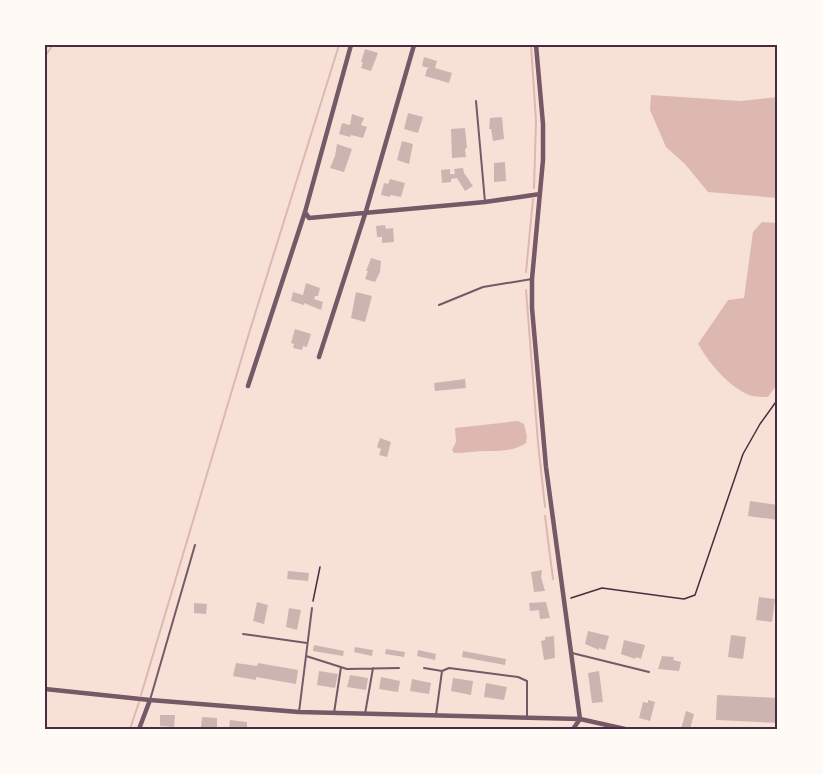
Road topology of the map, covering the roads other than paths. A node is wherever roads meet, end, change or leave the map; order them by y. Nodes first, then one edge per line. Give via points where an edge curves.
1 (351, 45) edge
2 (414, 45) edge
3 (536, 45) edge
4 (476, 101) dead end
5 (540, 194) junction
6 (486, 202) junction
7 (305, 212) junction
8 (366, 212) junction
9 (532, 279) junction
10 (439, 305) dead end
11 (319, 357) dead end
12 (248, 386) dead end
13 (195, 545) dead end
14 (312, 608) road end
15 (243, 634) dead end
16 (307, 643) junction
17 (572, 653) junction
18 (306, 656) junction
19 (341, 667) junction
20 (373, 668) junction
21 (424, 668) dead end
22 (399, 669) dead end
23 (442, 671) junction
24 (649, 672) dead end
25 (45, 689) edge
26 (150, 700) junction
27 (298, 712) junction
28 (334, 713) junction
29 (365, 714) junction
30 (436, 715) junction
31 (527, 716) junction
32 (580, 719) junction
33 (139, 729) edge
34 (573, 729) edge
35 (625, 729) edge

1 - 7 street
2 - 8 street
3 - 5 street via 543,124
4 - 6 lane
5 - 6 street
5 - 9 street
6 - 8 street
7 - 8 street via 309,218
7 - 12 street
8 - 11 street
9 - 10 lane via 483,286
9 - 17 street via 546,468
13 - 26 lane
14 - 16 lane
15 - 16 lane
16 - 18 lane
17 - 24 lane
17 - 32 street
18 - 19 lane
18 - 27 lane
19 - 20 lane
19 - 28 lane
20 - 22 lane
20 - 29 lane
21 - 23 lane
23 - 30 lane
23 - 31 lane via 449,668 527,681
25 - 26 street
26 - 27 street
26 - 33 street
27 - 28 street
28 - 29 street
29 - 30 street
30 - 31 street
31 - 32 street
32 - 34 street
32 - 35 street

